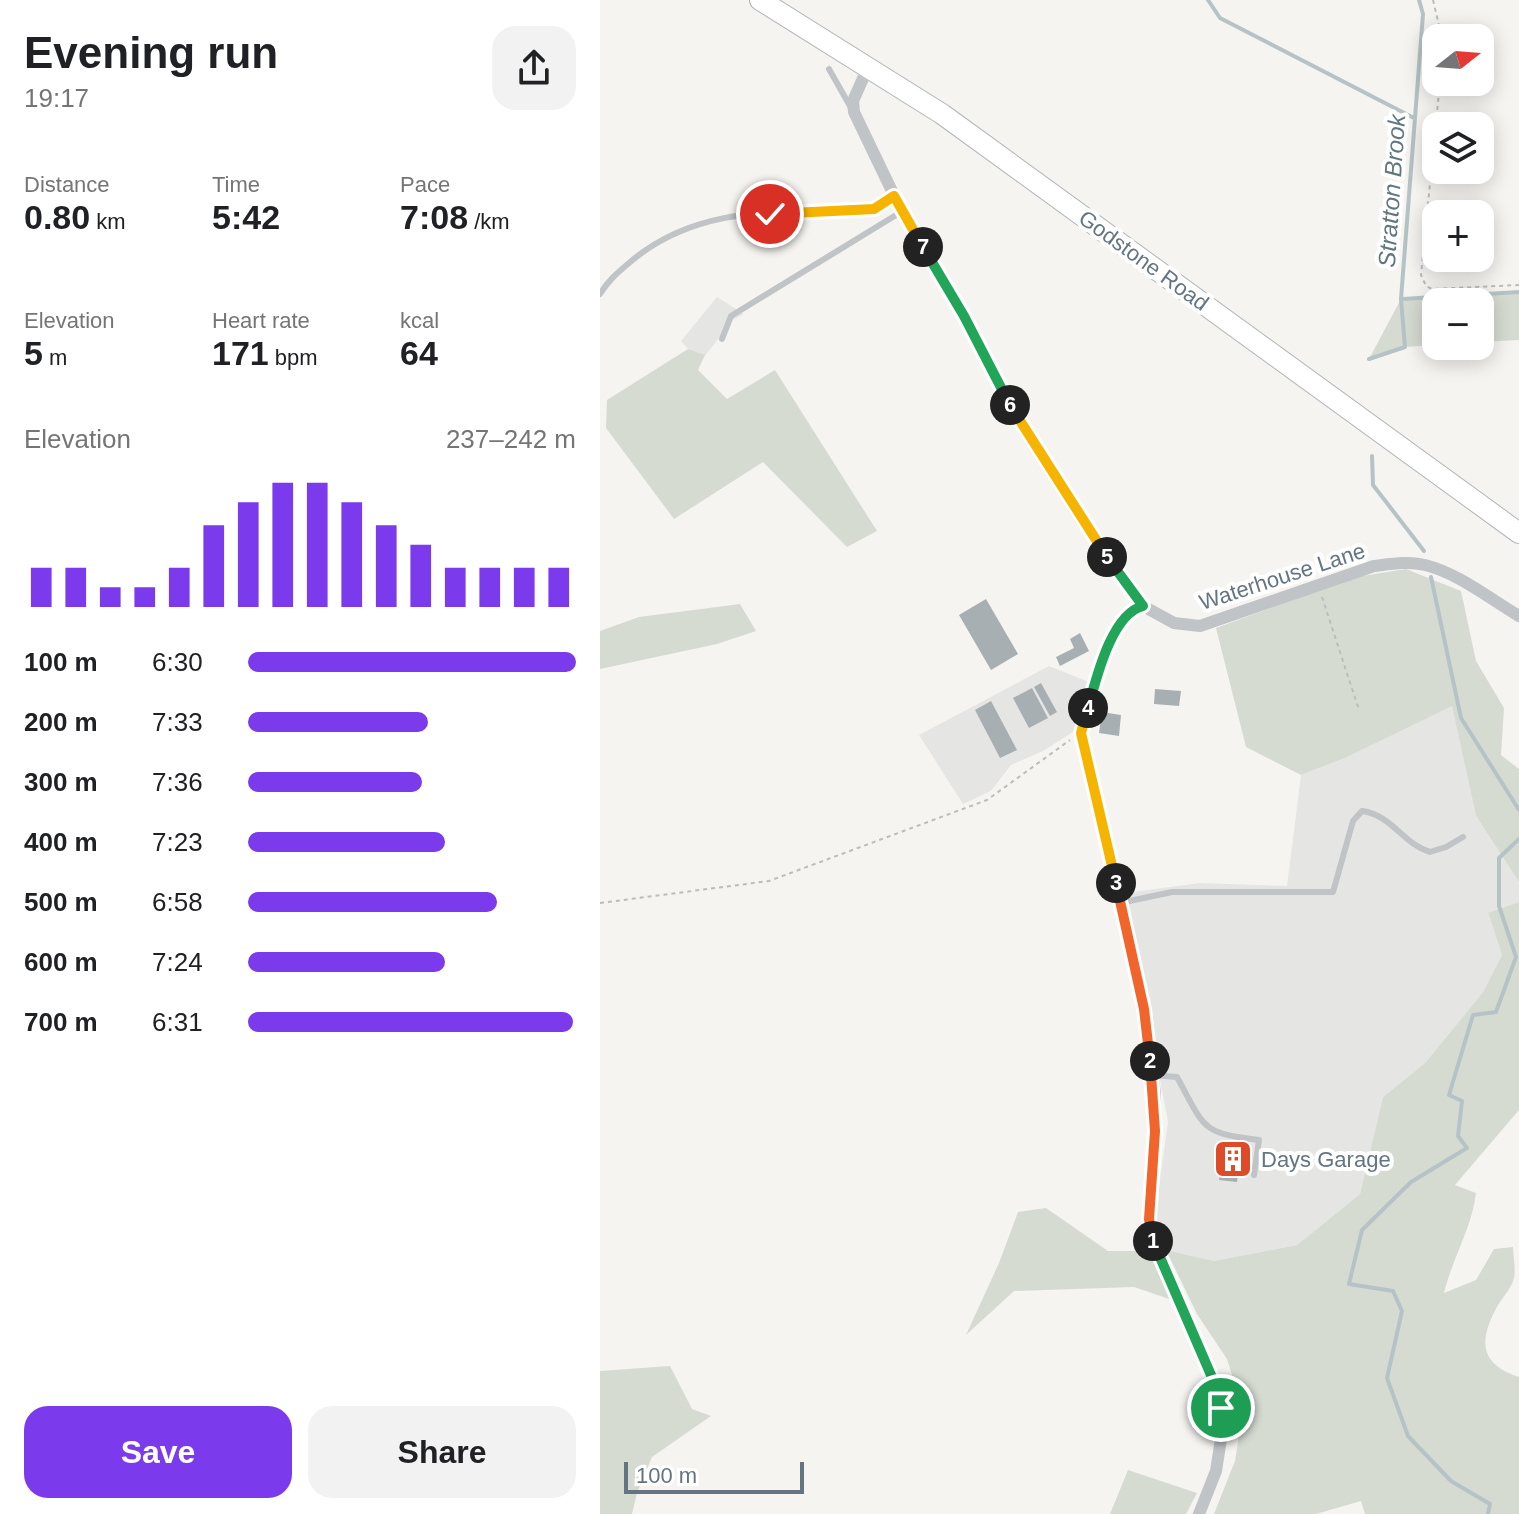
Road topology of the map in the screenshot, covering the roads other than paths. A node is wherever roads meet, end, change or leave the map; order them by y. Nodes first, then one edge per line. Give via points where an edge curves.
1 (760, 0) edge
2 (868, 67) junction
3 (829, 69) dead end
4 (854, 112) junction
5 (894, 196) junction
6 (902, 212) junction
7 (600, 294) edge
8 (722, 339) dead end
9 (1519, 533) edge
10 (1143, 606) junction
11 (1519, 616) edge
12 (1463, 837) dead end
13 (1120, 903) junction
14 (1152, 1075) junction
15 (1254, 1175) dead end
16 (1199, 1514) edge

1 - 2 main road, Godstone Road
2 - 4 street via 853,101
2 - 9 main road, Godstone Road via 942,114
3 - 4 lane
4 - 5 street, Waterhouse Lane
5 - 6 street, Waterhouse Lane
5 - 7 lane via 874,209 724,216 687,226 644,250
6 - 8 lane via 731,316
6 - 10 street, Waterhouse Lane via 1020,424
10 - 11 street, Waterhouse Lane via 1174,623 1200,626 1374,566 1399,563 1441,570
10 - 13 street via 1122,621 1102,659 1081,733
12 - 13 lane via 1437,850 1423,850 1389,821 1362,811 1353,821 1333,892 1182,892
13 - 14 street via 1144,1009
14 - 15 lane via 1177,1077 1205,1126 1221,1135 1259,1140
14 - 16 street via 1155,1131 1149,1219 1154,1246 1221,1408 1216,1471

